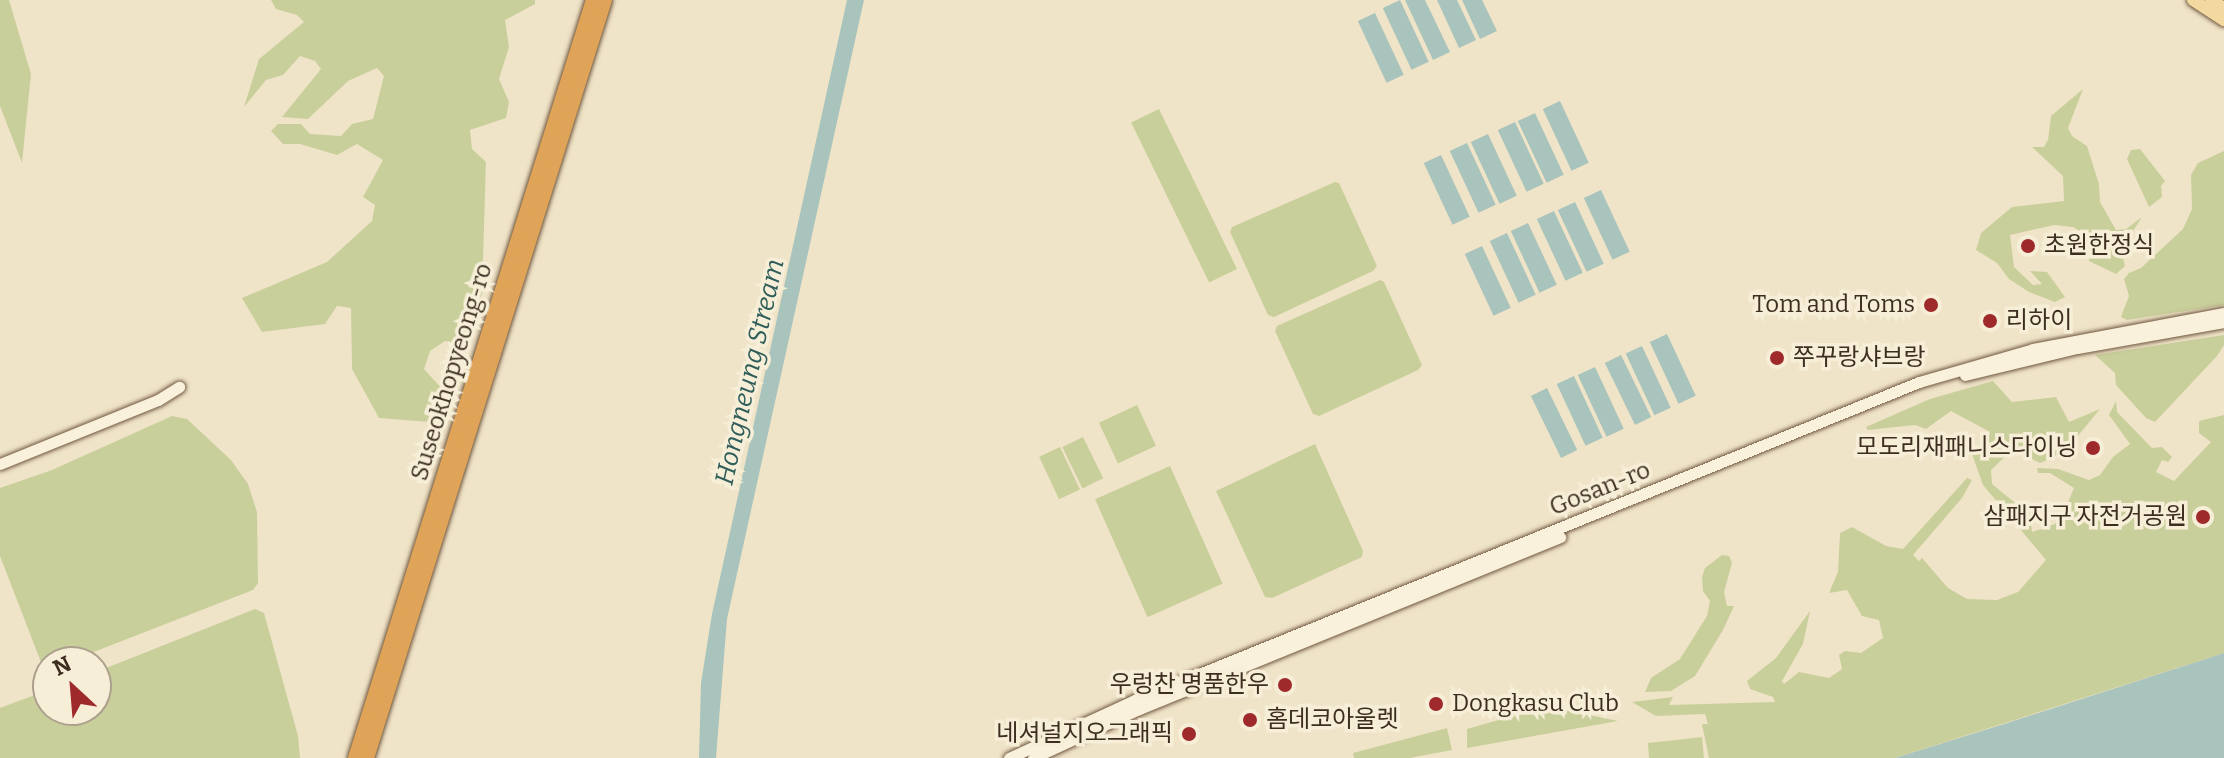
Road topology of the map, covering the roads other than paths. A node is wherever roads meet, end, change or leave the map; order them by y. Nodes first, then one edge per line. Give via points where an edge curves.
1 (593, 0) edge
2 (605, 0) edge
3 (2193, 0) edge
4 (2211, 0) edge
5 (2224, 8) edge
6 (2224, 20) edge
7 (2224, 313) edge
8 (2224, 322) edge
9 (179, 387) dead end
10 (0, 464) edge
11 (355, 758) edge
12 (367, 758) edge
13 (1009, 758) edge
14 (1033, 758) edge

1 - 11 highway, Suseokhopyeong-ro
2 - 12 highway, Suseokhopyeong-ro
3 - 6 main road
4 - 5 main road
7 - 13 street, Gosan-ro via 2033,349 1919,382 1135,700
8 - 14 street, Gosan-ro via 2077,348 1923,388 1139,709
9 - 10 street

